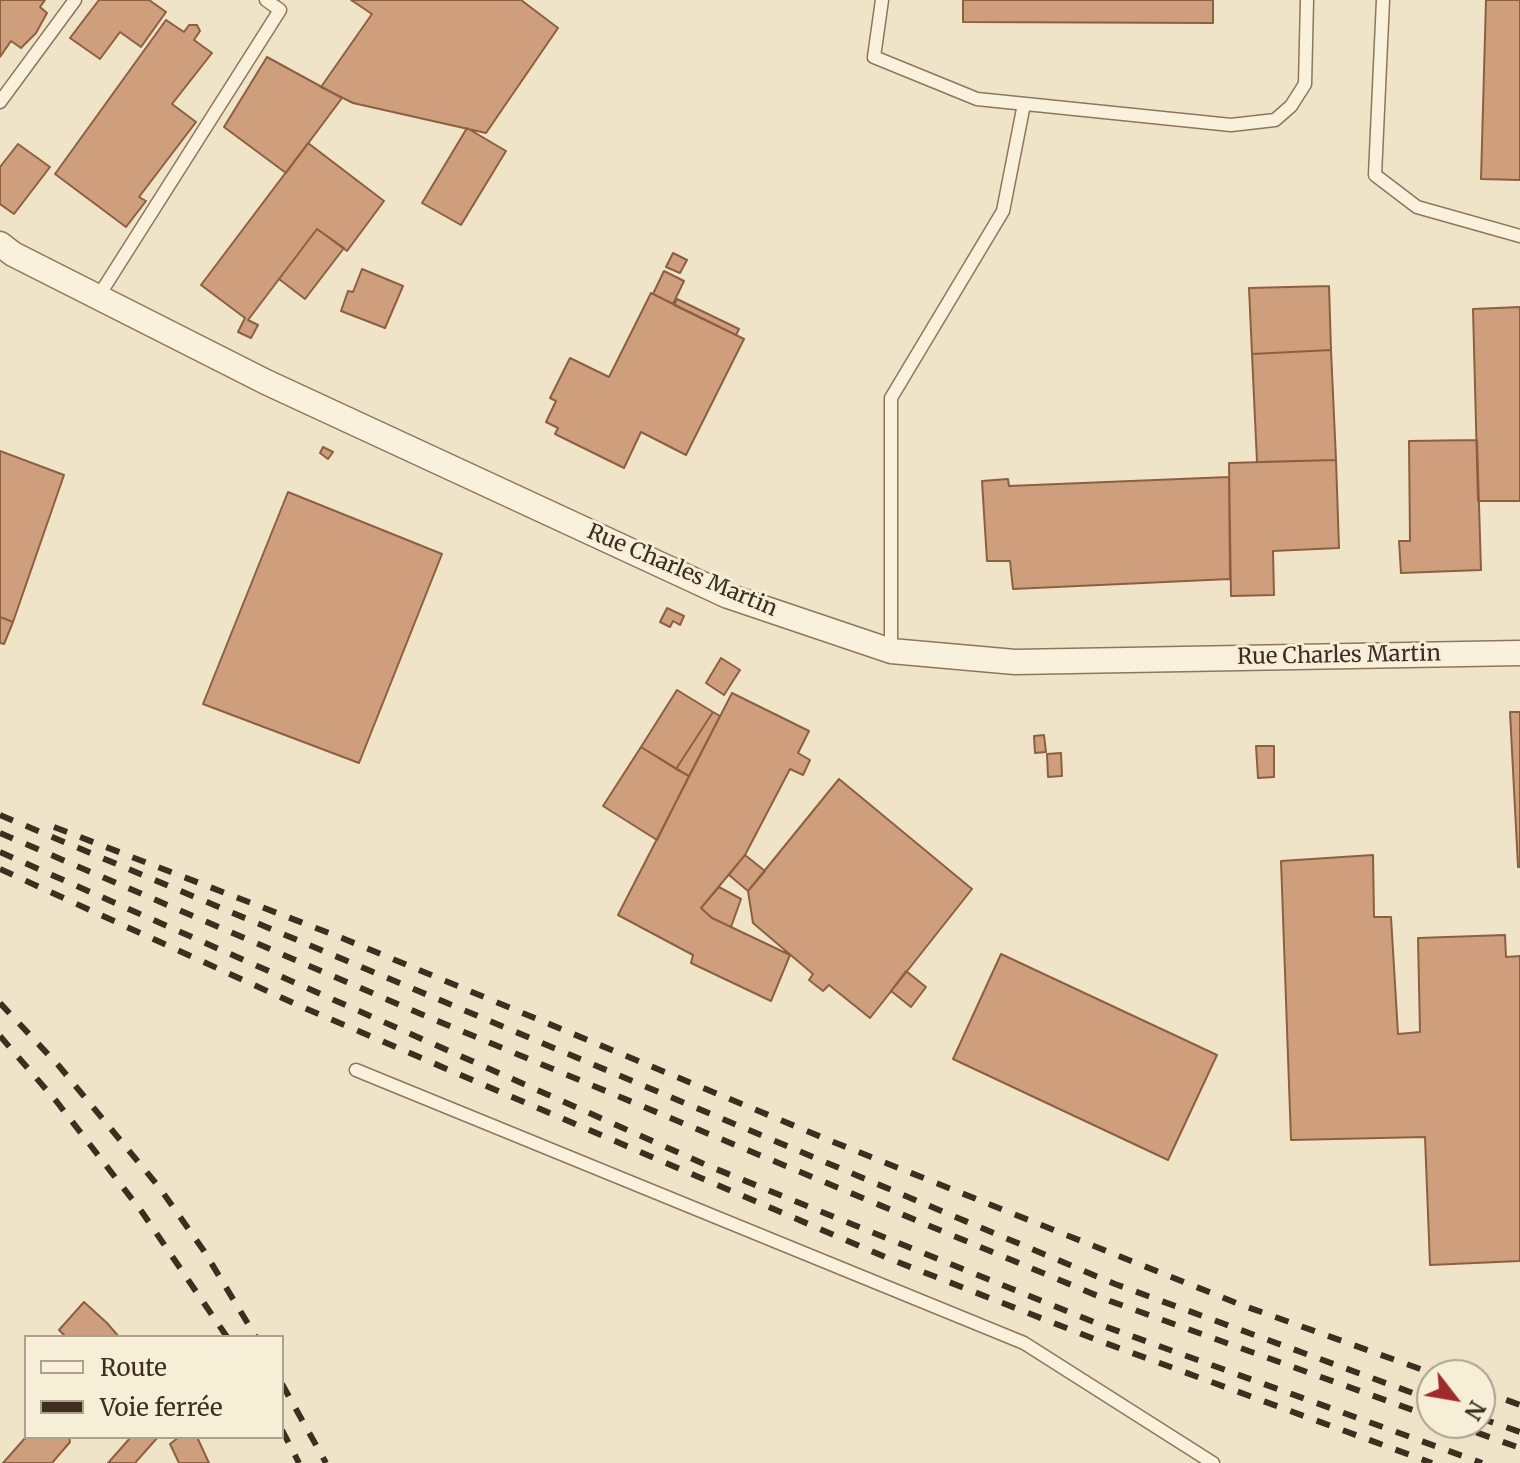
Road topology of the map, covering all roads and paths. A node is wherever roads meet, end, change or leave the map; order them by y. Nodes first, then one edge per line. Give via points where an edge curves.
1 (75, 0) edge
2 (266, 0) edge
3 (882, 0) edge
4 (1307, 0) edge
5 (1383, 0) edge
6 (0, 102) edge
7 (1024, 104) junction
8 (1520, 236) edge
9 (0, 244) edge
10 (98, 297) junction
11 (891, 651) junction
12 (1520, 653) edge
13 (356, 1070) dead end
14 (1213, 1463) edge

1 - 6 lane
2 - 10 lane via 280,10
3 - 7 lane via 874,57 977,99
4 - 7 lane via 1305,84 1275,120 1231,125
5 - 8 lane via 1375,175 1417,207
7 - 11 lane via 1003,211 891,398
9 - 10 street, Rue Charles Martin
10 - 11 street, Rue Charles Martin via 266,382 728,596
11 - 12 street, Rue Charles Martin via 1015,662
13 - 14 lane via 1024,1343

